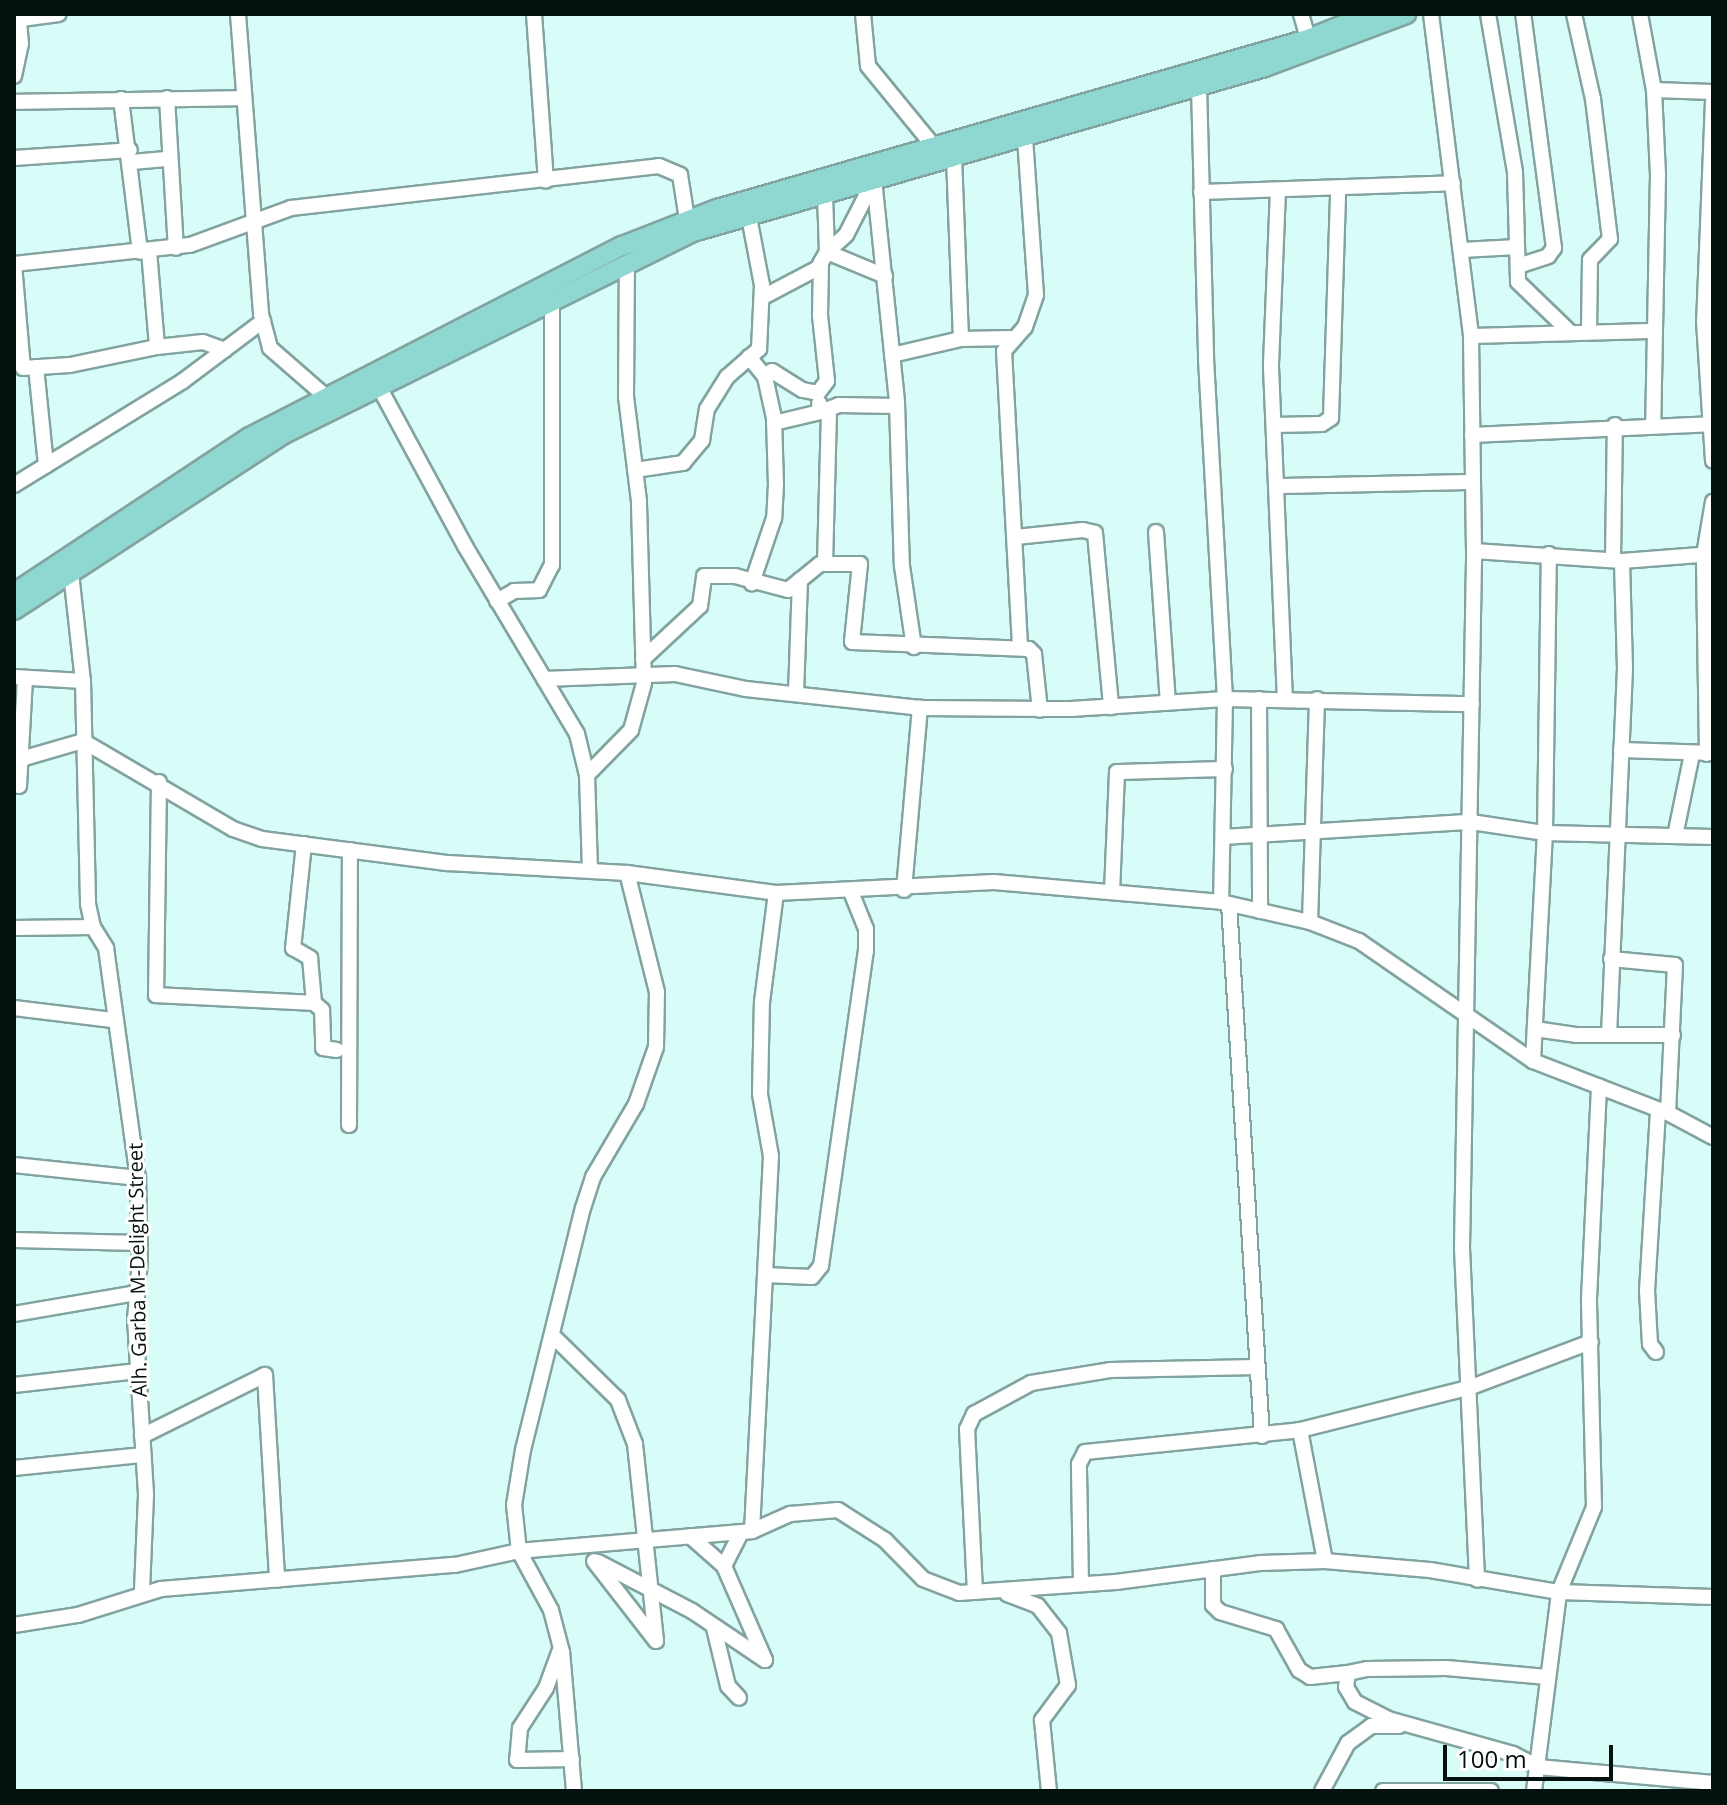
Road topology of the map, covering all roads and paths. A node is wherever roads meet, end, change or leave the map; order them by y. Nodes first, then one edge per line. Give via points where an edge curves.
1 (59, 14) edge
2 (238, 14) edge
3 (534, 14) edge
4 (863, 14) edge
5 (1301, 14) edge
6 (1370, 14) edge
7 (1406, 14) edge
8 (1431, 14) edge
9 (1488, 14) edge
10 (1523, 14) edge
11 (1574, 14) edge
12 (1640, 14) edge
13 (21, 18) edge
14 (1308, 39) junction
15 (14, 76) edge
16 (1199, 86) junction
17 (1654, 90) junction
18 (1713, 92) edge
19 (167, 98) junction
20 (243, 98) junction
21 (121, 99) junction
22 (1713, 101) edge
23 (14, 102) edge
24 (1025, 137) junction
25 (935, 148) junction
26 (131, 156) junction
27 (954, 157) junction
28 (14, 158) edge
29 (169, 159) junction
30 (874, 179) junction
31 (546, 181) junction
32 (1453, 183) junction
33 (1278, 190) junction
34 (1338, 190) junction
35 (1201, 192) junction
36 (825, 195) junction
37 (749, 217) junction
38 (687, 219) junction
39 (254, 220) junction
40 (1517, 247) junction
41 (176, 248) junction
42 (1462, 250) junction
43 (144, 251) junction
44 (824, 257) junction
45 (14, 264) edge
46 (627, 264) junction
47 (1518, 266) junction
48 (885, 276) junction
49 (763, 297) junction
50 (552, 301) junction
51 (15, 315) edge
52 (263, 321) junction
53 (1589, 331) junction
54 (1651, 331) junction
55 (1570, 332) junction
56 (1471, 336) junction
57 (1010, 338) junction
58 (961, 339) junction
59 (157, 347) junction
60 (225, 350) junction
61 (892, 355) junction
62 (749, 357) junction
63 (36, 367) junction
64 (765, 377) junction
65 (378, 385) junction
66 (818, 393) junction
67 (325, 396) junction
68 (897, 406) junction
69 (824, 410) junction
70 (774, 423) junction
71 (1653, 424) junction
72 (1710, 424) junction
73 (1274, 425) junction
74 (1615, 425) junction
75 (1472, 435) junction
76 (1713, 461) edge
77 (46, 465) junction
78 (635, 470) junction
79 (1473, 482) junction
80 (14, 485) edge
81 (1277, 486) junction
82 (1713, 502) edge
83 (1156, 532) dead end
84 (1016, 537) junction
85 (1474, 551) junction
86 (1549, 554) junction
87 (1709, 555) edge
88 (1618, 561) junction
89 (825, 564) junction
90 (71, 573) junction
91 (800, 580) junction
92 (752, 583) junction
93 (14, 593) edge
94 (497, 601) junction
95 (14, 610) edge
96 (1020, 646) junction
97 (914, 647) junction
98 (643, 659) junction
99 (644, 676) junction
100 (19, 678) edge
101 (544, 679) junction
102 (83, 681) junction
103 (796, 694) junction
104 (1225, 699) junction
105 (1259, 699) junction
106 (1285, 699) junction
107 (1317, 699) junction
108 (1168, 703) junction
109 (1472, 704) junction
110 (1111, 707) junction
111 (920, 708) junction
112 (1040, 710) junction
113 (83, 741) junction
114 (1621, 750) junction
115 (1704, 754) edge
116 (21, 759) junction
117 (1225, 769) junction
118 (587, 775) junction
119 (159, 782) junction
120 (19, 786) dead end
121 (1471, 822) junction
122 (1315, 831) junction
123 (1545, 833) junction
124 (1261, 835) junction
125 (1616, 835) junction
126 (1675, 836) junction
127 (1223, 837) junction
128 (1713, 837) edge
129 (304, 844) junction
130 (350, 850) junction
131 (590, 871) junction
132 (627, 873) junction
133 (904, 890) junction
134 (851, 892) junction
135 (1112, 892) junction
136 (776, 893) junction
137 (1225, 903) junction
138 (1260, 911) junction
139 (1310, 922) junction
140 (93, 927) junction
141 (14, 928) edge
142 (1611, 959) junction
143 (314, 1003) junction
144 (14, 1008) edge
145 (1466, 1018) junction
146 (112, 1020) junction
147 (1535, 1029) junction
148 (1609, 1035) junction
149 (1673, 1035) junction
150 (337, 1050) dead end
151 (1533, 1061) junction
152 (1599, 1086) junction
153 (1663, 1111) junction
154 (349, 1125) dead end
155 (1713, 1137) edge
156 (14, 1165) edge
157 (138, 1178) junction
158 (14, 1240) edge
159 (139, 1243) junction
160 (765, 1275) junction
161 (137, 1293) junction
162 (14, 1314) edge
163 (554, 1337) junction
164 (1591, 1342) junction
165 (1656, 1352) dead end
166 (1258, 1367) junction
167 (137, 1371) junction
168 (14, 1385) edge
169 (1471, 1387) junction
170 (1300, 1430) junction
171 (142, 1436) junction
172 (1262, 1436) junction
173 (143, 1455) junction
174 (14, 1468) edge
175 (747, 1531) junction
176 (690, 1536) junction
177 (643, 1540) junction
178 (570, 1546) junction
179 (519, 1551) junction
180 (594, 1561) junction
181 (1325, 1561) junction
182 (724, 1566) junction
183 (1213, 1569) junction
184 (277, 1580) junction
185 (1477, 1580) junction
186 (1081, 1584) junction
187 (648, 1587) junction
188 (142, 1591) junction
189 (975, 1592) junction
190 (1559, 1592) junction
191 (1713, 1597) edge
192 (14, 1625) edge
193 (714, 1628) junction
194 (561, 1647) junction
195 (1348, 1673) junction
196 (1547, 1677) junction
197 (739, 1698) dead end
198 (1406, 1726) junction
199 (572, 1759) junction
200 (1538, 1767) junction
201 (1713, 1783) edge
202 (574, 1791) edge
203 (1049, 1791) edge
204 (1322, 1791) edge
205 (1383, 1791) edge
206 (1491, 1791) edge
207 (1534, 1791) edge

1 - 13 street
2 - 20 street
3 - 31 street
4 - 25 street via 868,66
5 - 14 street
6 - 14 main road
7 - 16 main road via 1331,46
8 - 32 street
9 - 40 street via 1509,118
10 - 47 street via 1547,162 1554,248 1548,256
11 - 53 street via 1593,99 1610,239 1590,260
12 - 17 street
13 - 15 street
14 - 25 main road
16 - 24 main road
16 - 35 street
17 - 18 street
17 - 54 street via 1658,187
19 - 20 street
19 - 21 street
19 - 29 street
20 - 39 street
21 - 23 street
21 - 26 street
22 - 72 street via 1704,321
24 - 27 main road
24 - 57 street via 1036,295 1025,327
25 - 38 main road
26 - 28 street
26 - 29 street
26 - 43 street
27 - 30 main road
27 - 58 street
29 - 41 street
30 - 36 main road
30 - 44 street via 846,235
30 - 48 street
31 - 38 street via 659,166 672,169 680,175
31 - 39 street via 291,208
32 - 34 street
32 - 42 street
33 - 34 street
33 - 35 street
33 - 73 street
34 - 73 street via 1331,418 1322,424
35 - 104 street
36 - 37 main road
36 - 44 street
37 - 46 main road via 693,232
37 - 49 street
38 - 67 main road
39 - 41 street via 206,242
39 - 52 street
40 - 42 street
40 - 47 street
41 - 43 street
42 - 56 street
43 - 45 street
43 - 59 street
44 - 48 street
44 - 49 street via 793,285
44 - 66 street via 820,316 827,381
45 - 51 street
46 - 50 main road
46 - 78 street via 626,396
47 - 55 street via 1522,291
48 - 61 street
49 - 62 street via 763,338
50 - 65 main road
50 - 94 street via 552,565 539,590 514,591
51 - 63 street via 23,368
52 - 60 street
52 - 67 street via 270,348
53 - 54 street
53 - 55 street
54 - 71 street
55 - 56 street
56 - 75 street
57 - 58 street
57 - 84 street via 1003,377
58 - 61 street
59 - 60 street via 203,342
59 - 63 street
60 - 77 street
61 - 68 street
62 - 64 street
62 - 78 street via 713,398 702,440 683,463
63 - 77 street
64 - 66 street via 772,371
64 - 70 street
65 - 90 main road via 282,435
65 - 94 street
66 - 69 street
67 - 93 main road via 174,485
68 - 69 street
68 - 97 street via 902,566
69 - 70 street
69 - 89 street
70 - 92 street via 774,518
71 - 72 street
71 - 74 street
72 - 76 street
73 - 81 street
74 - 75 street
74 - 88 street
75 - 79 street
77 - 80 street
78 - 98 street
79 - 81 street
79 - 85 street
81 - 106 street
82 - 87 street
83 - 108 street
84 - 96 street
84 - 110 street via 1095,533
85 - 86 street
85 - 109 street
86 - 88 street
86 - 123 street
87 - 88 street
87 - 115 street
88 - 114 street
89 - 91 street
89 - 97 street via 860,564 852,642
90 - 95 main road
90 - 102 street, Alh. Garba M-Delight Street
91 - 92 street via 788,590
91 - 103 street
92 - 98 street via 735,576 704,576 700,606
94 - 101 street
96 - 97 street
96 - 112 street via 1034,654
98 - 99 street
99 - 101 street
99 - 103 street via 697,676
99 - 118 street via 631,730
100 - 102 street
100 - 116 street
101 - 118 street via 577,734
102 - 113 street, Alh. Garba M-Delight Street
103 - 111 street
104 - 105 street
104 - 108 street
104 - 117 street
105 - 106 street
105 - 124 street
106 - 107 street
107 - 109 street
107 - 122 street
108 - 110 street
109 - 121 street
110 - 112 street
111 - 112 street
111 - 133 street
113 - 116 street
113 - 119 street
113 - 140 street, Alh. Garba M-Delight Street
114 - 115 street
114 - 125 street
115 - 126 street
116 - 120 street
117 - 127 street
117 - 135 street via 1117,772
118 - 131 street
119 - 129 street via 204,816 233,829
119 - 143 street via 156,995
121 - 122 street
121 - 123 street
121 - 145 street
122 - 124 street
122 - 139 street
123 - 125 street
123 - 147 street
124 - 127 street
124 - 138 street
125 - 126 street
125 - 142 street
126 - 128 street
127 - 137 street
129 - 130 street
129 - 143 street via 293,948 310,958
130 - 131 street via 448,863
130 - 154 street
131 - 132 street
132 - 136 street
132 - 163 street via 657,992 656,1047 636,1104 593,1177
133 - 134 street
133 - 135 street via 994,882
134 - 136 street
134 - 160 street via 866,929 866,951 819,1272 812,1277
135 - 137 street
136 - 160 street via 762,1002 760,1094 771,1156
137 - 138 street
137 - 166 street
138 - 139 street
139 - 145 street via 1359,941 1403,968
140 - 141 street
140 - 146 street, Alh. Garba M-Delight Street via 106,948
142 - 148 street
142 - 149 street via 1675,965
143 - 150 street via 322,1010 323,1048
144 - 146 street
145 - 151 street
145 - 169 street via 1462,1248
146 - 157 street, Alh. Garba M-Delight Street via 131,1110
147 - 148 street
147 - 151 street
148 - 149 street
149 - 153 street
151 - 152 street
152 - 153 street
152 - 164 street
153 - 155 street
153 - 165 street via 1647,1291 1650,1344
156 - 157 street
157 - 159 street, Alh. Garba M-Delight Street
158 - 159 street
159 - 161 street, Alh. Garba M-Delight Street
160 - 175 street
161 - 162 street
161 - 167 street, Alh. Garba M-Delight Street
163 - 177 street via 618,1400 635,1444
163 - 179 street via 515,1490
164 - 169 street
164 - 190 street via 1594,1507
166 - 172 street
166 - 189 street via 1110,1370 1031,1383 974,1414 967,1429
167 - 168 street
167 - 171 street, Alh. Garba M-Delight Street
169 - 170 street
169 - 185 street
170 - 172 street
170 - 181 street
171 - 173 street, Alh. Garba M-Delight Street
171 - 184 street via 265,1375
172 - 186 street via 1085,1452 1079,1464
173 - 174 street
173 - 188 street, Alh. Garba M-Delight Street
175 - 176 street
175 - 182 street
175 - 189 street via 790,1514 838,1510 885,1540 923,1579 943,1590
176 - 177 street
176 - 182 street
177 - 178 street
177 - 187 street
178 - 179 street
178 - 180 street
179 - 184 street via 455,1565
179 - 194 street via 551,1610
180 - 187 street
180 - 187 street via 656,1641
181 - 183 street
181 - 185 street
182 - 193 street via 765,1660
183 - 186 street
183 - 195 street via 1213,1605 1220,1612 1276,1629 1299,1670 1310,1677
184 - 188 street
185 - 190 street
186 - 189 street
187 - 193 street
188 - 192 street via 78,1615
189 - 203 street via 1019,1595 1038,1606 1059,1633 1068,1685 1042,1720
190 - 191 street
190 - 196 street
193 - 197 street via 728,1686
194 - 199 street
194 - 199 street via 546,1688 520,1728 517,1760
195 - 196 street via 1446,1668
195 - 198 street via 1346,1687 1355,1702
196 - 200 street
198 - 200 street via 1513,1754
198 - 204 street via 1371,1726 1348,1743
199 - 202 street
200 - 201 street
200 - 207 street
205 - 206 street

